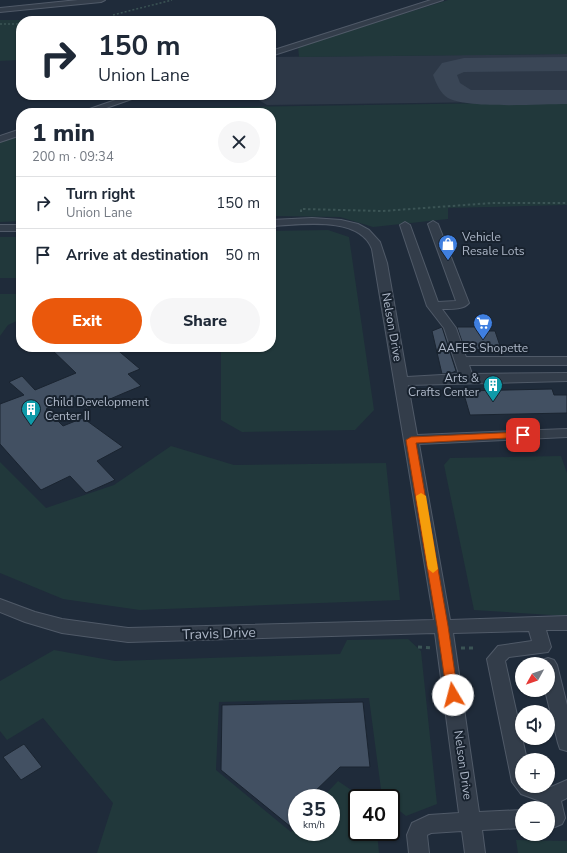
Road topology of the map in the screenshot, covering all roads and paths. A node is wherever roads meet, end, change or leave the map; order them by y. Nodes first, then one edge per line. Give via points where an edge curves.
1 (51, 0) edge
2 (100, 0) edge
3 (172, 0) edge
4 (439, 0) edge
5 (61, 5) junction
6 (0, 10) edge
7 (113, 15) dead end
8 (0, 24) edge
9 (16, 24) edge
10 (276, 52) edge
11 (123, 100) edge
12 (98, 108) edge
13 (16, 134) edge
14 (0, 139) edge
15 (567, 203) edge
16 (299, 222) junction
17 (276, 223) edge
18 (433, 224) dead end
19 (406, 225) dead end
20 (0, 228) edge
21 (16, 228) edge
22 (433, 306) junction
23 (461, 360) junction
24 (567, 361) edge
25 (567, 377) edge
26 (467, 378) junction
27 (401, 381) junction
28 (567, 433) edge
29 (411, 440) junction
30 (0, 605) edge
31 (536, 624) junction
32 (567, 624) edge
33 (443, 626) junction
34 (542, 647) junction
35 (545, 657) edge
36 (555, 694) edge
37 (567, 743) edge
38 (516, 753) edge
39 (541, 793) edge
40 (558, 793) edge
41 (515, 819) edge
42 (557, 819) edge
43 (471, 820) junction
44 (419, 853) edge
45 (475, 853) edge

1 - 5 street
2 - 5 street
3 - 7 path
4 - 10 street
5 - 6 street
8 - 9 path
11 - 12 street
13 - 14 street
15 - 16 path via 492,203 383,211 301,209
16 - 17 street, Nelson Drive
16 - 27 street, Nelson Drive via 349,225 363,231 374,242 381,263
18 - 22 street via 463,303
19 - 22 street
20 - 21 street
22 - 23 street via 450,328
23 - 24 street
23 - 26 street
25 - 26 street
26 - 27 street
27 - 29 street, Nelson Drive
28 - 29 street
29 - 33 street, Nelson Drive
30 - 33 street, Travis Drive via 26,616 82,631 128,635
31 - 32 street, Travis Drive
31 - 33 street, Travis Drive
31 - 34 street
33 - 43 street, Nelson Drive
34 - 35 street
34 - 38 street via 504,651 496,659
36 - 37 street
39 - 40 street
40 - 42 street
41 - 43 street
43 - 44 street via 429,824 419,829
43 - 45 street, Nelson Drive

